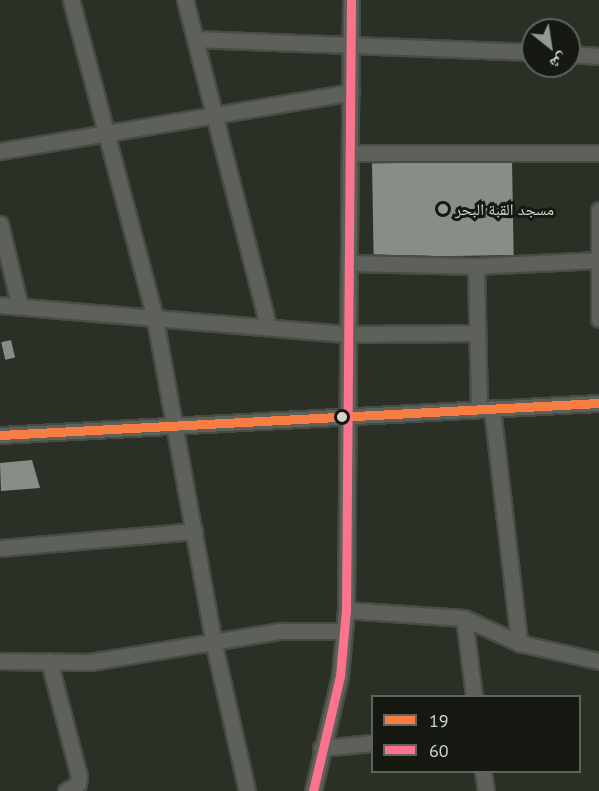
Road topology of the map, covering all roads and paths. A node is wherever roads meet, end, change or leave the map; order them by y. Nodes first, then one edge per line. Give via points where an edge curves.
1 (71, 0) edge
2 (185, 0) edge
3 (351, 0) edge
4 (195, 39) junction
5 (351, 43) junction
6 (521, 51) edge
7 (581, 55) edge
8 (599, 56) edge
9 (351, 92) junction
10 (214, 113) junction
11 (104, 130) junction
12 (0, 151) edge
13 (351, 153) junction
14 (599, 153) edge
15 (599, 210) edge
16 (0, 224) edge
17 (598, 260) edge
18 (350, 263) junction
19 (476, 266) junction
20 (0, 305) edge
21 (20, 307) junction
22 (154, 314) junction
23 (599, 318) edge
24 (268, 325) junction
25 (477, 333) junction
26 (346, 334) junction
27 (599, 403) edge
28 (485, 408) junction
29 (345, 416) junction
30 (178, 421) junction
31 (0, 435) edge
32 (194, 531) junction
33 (0, 548) edge
34 (346, 610) junction
35 (464, 618) junction
36 (344, 631) junction
37 (213, 640) junction
38 (519, 644) junction
39 (0, 661) edge
40 (49, 661) junction
41 (599, 661) edge
42 (474, 695) edge
43 (371, 743) edge
44 (321, 748) junction
45 (483, 773) edge
46 (66, 791) edge
47 (247, 791) edge
48 (313, 791) edge
49 (486, 791) edge

1 - 11 street
2 - 4 street
3 - 5 street
4 - 5 street
4 - 10 street
5 - 6 street
5 - 9 street
7 - 8 street
9 - 10 street
9 - 13 street
10 - 11 street
10 - 24 street
11 - 12 street
11 - 22 street
13 - 14 street
13 - 18 street
15 - 17 street
16 - 21 street
17 - 19 street
17 - 23 street
18 - 19 street
18 - 26 street
19 - 25 street
20 - 21 street
21 - 22 street
22 - 24 street
22 - 30 street
24 - 26 street
25 - 26 street
25 - 28 street
26 - 29 street
27 - 28 street
28 - 29 street
28 - 38 street
29 - 30 street
29 - 34 street
30 - 31 street
30 - 32 street
32 - 33 street
32 - 37 street
34 - 35 street
34 - 36 street
35 - 38 street
35 - 42 street
36 - 37 street via 280,631
36 - 44 street via 340,676
37 - 40 street via 129,657
37 - 47 street
38 - 41 street
39 - 40 street
40 - 46 street via 78,776 78,784
43 - 44 street
44 - 48 street
45 - 49 street

